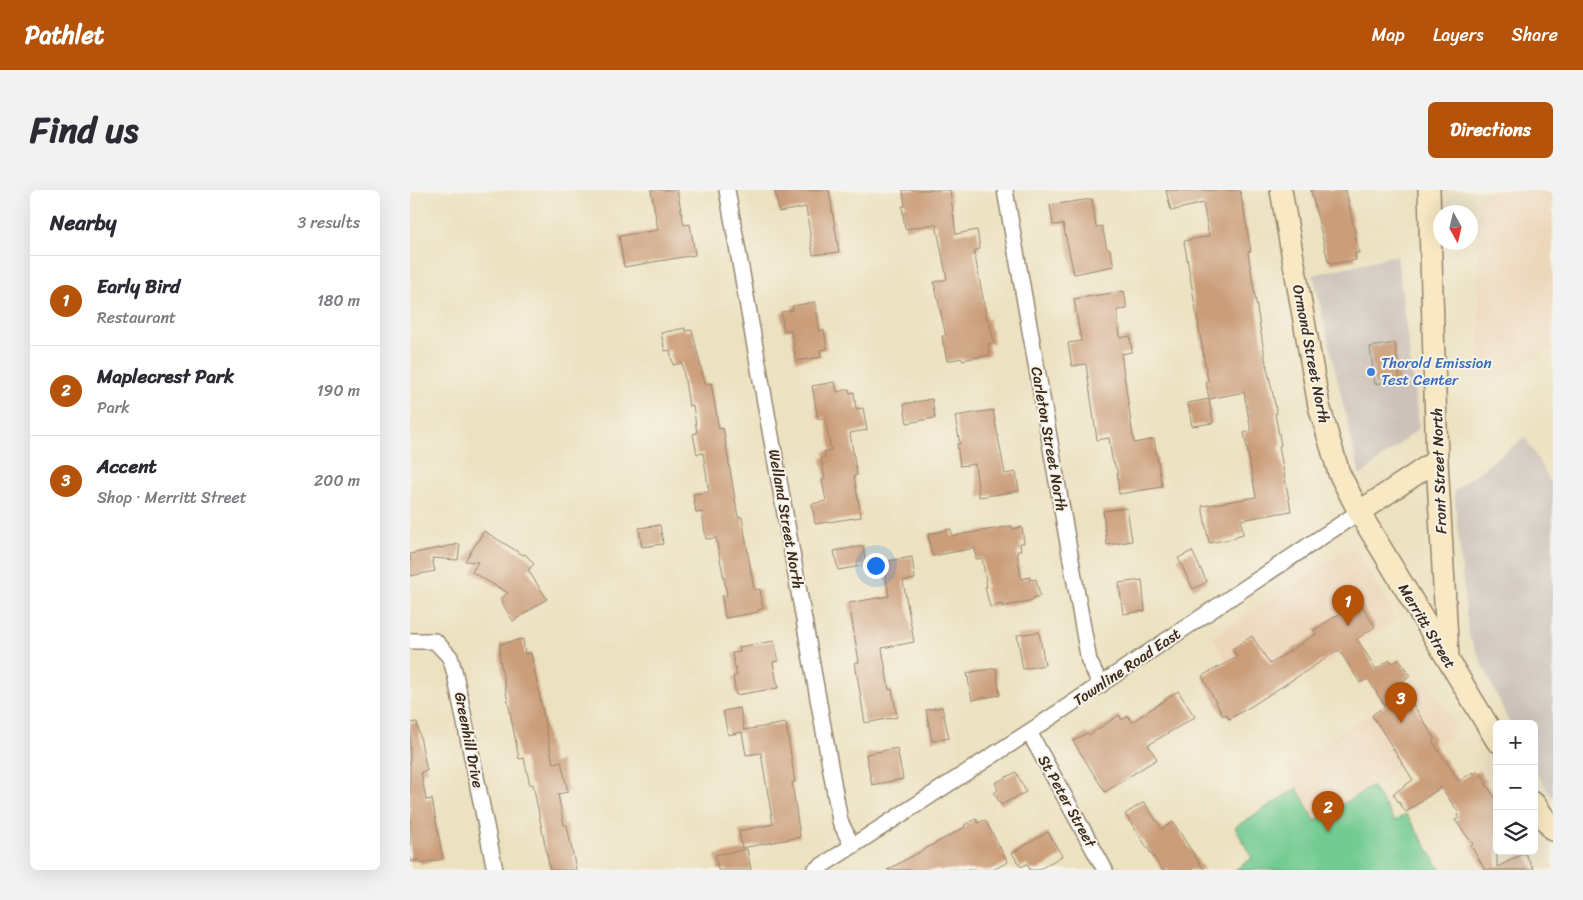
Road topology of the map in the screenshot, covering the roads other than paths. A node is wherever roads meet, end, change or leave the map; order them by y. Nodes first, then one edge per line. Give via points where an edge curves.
1 (727, 190) edge
2 (1005, 190) edge
3 (1282, 190) edge
4 (1429, 190) edge
5 (1437, 460) junction
6 (1359, 512) junction
7 (410, 641) edge
8 (1448, 661) junction
9 (1101, 685) junction
10 (1029, 732) junction
11 (1493, 734) edge
12 (1538, 809) edge
13 (1553, 830) edge
14 (852, 846) junction
15 (495, 870) edge
16 (815, 870) edge
17 (1105, 870) edge

1 - 14 street, Welland Street North via 840,821
2 - 9 street, Carleton Street North via 1089,662
3 - 6 main road, Ormond Street North via 1319,406 1339,473
4 - 5 main road, Front Street North
5 - 6 main road, Townline Road East
5 - 8 main road, Front Street North
6 - 8 main road, Merritt Street
6 - 9 street, Townline Road East
7 - 15 street, Greenhill Drive via 435,640 450,658
8 - 11 main road, Merritt Street
9 - 10 street, Townline Road East
10 - 14 street, Townline Road East
10 - 17 street, St Peter Street
12 - 13 main road
14 - 16 street, Townline Road East

